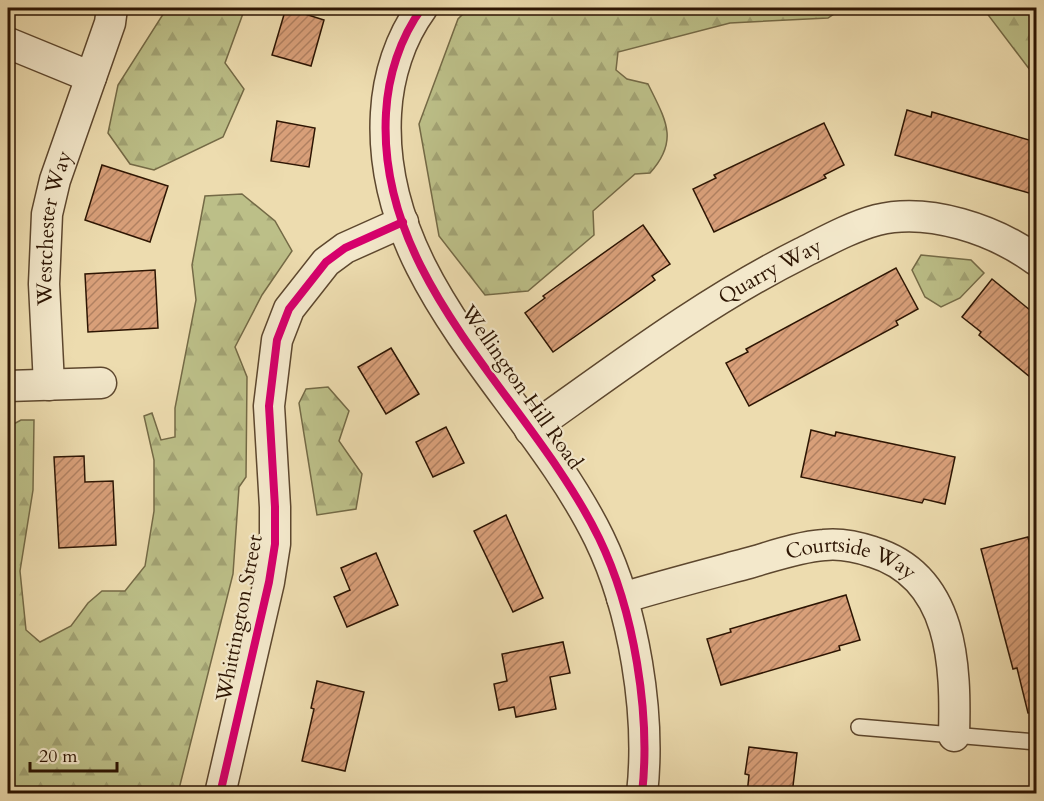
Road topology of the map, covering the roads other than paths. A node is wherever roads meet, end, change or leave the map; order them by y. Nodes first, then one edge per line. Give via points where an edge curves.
1 (112, 8) edge
2 (422, 8) edge
3 (8, 44) edge
4 (91, 77) junction
5 (403, 222) junction
6 (1036, 261) edge
7 (101, 383) dead end
8 (49, 385) junction
9 (8, 386) edge
10 (530, 430) junction
11 (622, 598) junction
12 (859, 727) dead end
13 (954, 736) junction
14 (1036, 742) edge
15 (220, 794) edge
16 (642, 794) edge

1 - 4 street, Westchester Way
2 - 5 street, Wellington Hill Road via 402,42 387,94 388,170
3 - 4 street
4 - 8 street, Westchester Way via 47,214 44,284
5 - 10 street, Wellington Hill Road via 445,310
5 - 15 street, Whittington Street via 345,248 326,262 289,309 277,340 269,406 275,544
6 - 10 street, Quarry Way via 1000,237 972,227 905,217 878,220 847,231 727,293
7 - 8 street
8 - 9 street
10 - 11 street, Wellington Hill Road via 579,499
11 - 13 street, Courtside Way via 790,551 825,545 854,546 884,555 908,568 939,608 952,664
11 - 16 street, Wellington Hill Road via 646,736
12 - 13 lane
13 - 14 lane

